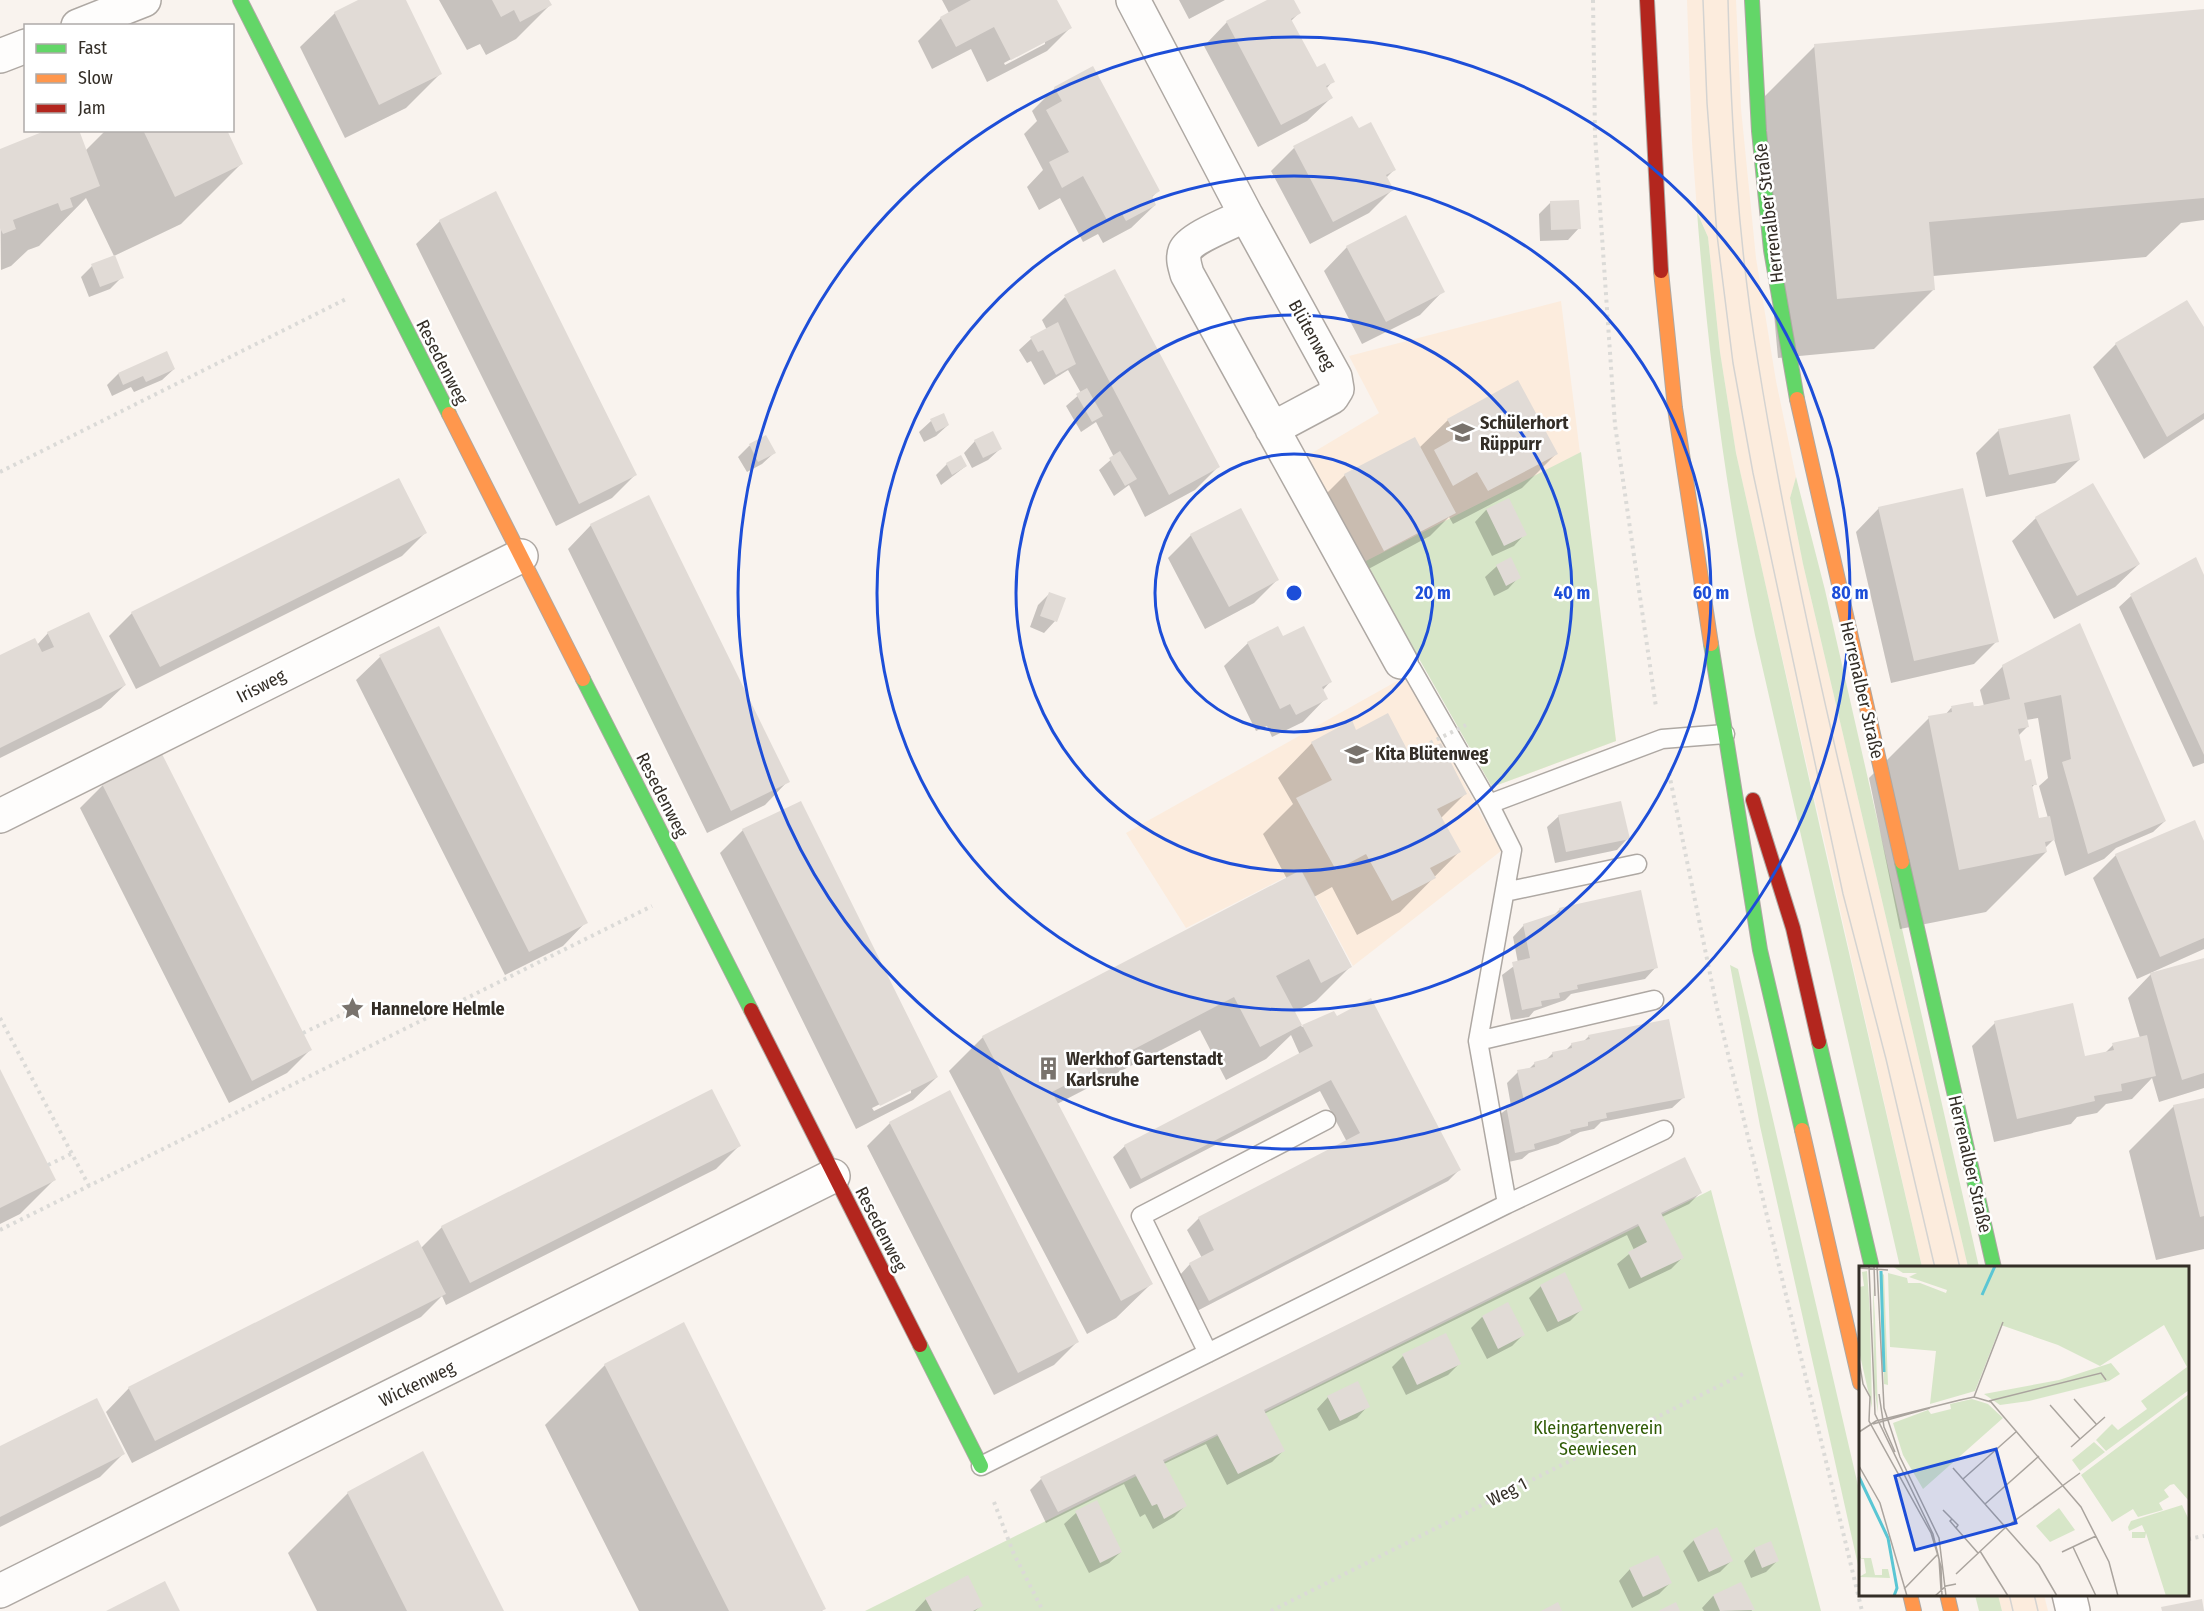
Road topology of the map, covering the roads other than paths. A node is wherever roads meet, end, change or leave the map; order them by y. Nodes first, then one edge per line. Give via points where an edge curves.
1 (144, 0) edge
2 (240, 0) edge
3 (1133, 0) edge
4 (1647, 0) edge
5 (1752, 0) edge
6 (83, 24) edge
7 (24, 47) edge
8 (0, 56) edge
9 (1246, 215) junction
10 (1272, 429) junction
11 (521, 556) junction
12 (1401, 662) joint
13 (1718, 689) junction
14 (1725, 734) junction
15 (1489, 804) junction
16 (0, 816) edge
17 (1637, 864) dead end
18 (1505, 892) junction
19 (1654, 1000) dead end
20 (1478, 1041) junction
21 (1326, 1120) dead end
22 (1664, 1130) dead end
23 (833, 1176) junction
24 (1507, 1204) junction
25 (1872, 1266) edge
26 (1994, 1266) edge
27 (1208, 1353) junction
28 (1859, 1379) edge
29 (981, 1466) joint
30 (0, 1591) edge
31 (1910, 1596) edge
32 (1947, 1596) edge
33 (2069, 1596) edge
34 (1914, 1611) edge
35 (1951, 1611) edge
36 (2073, 1611) edge

1 - 6 street
2 - 11 street, Resedenweg
3 - 9 street, Blütenweg
4 - 13 street via 1658,245 1675,408
5 - 26 street, Herrenalber Straße via 1771,250 1797,397
7 - 8 street
9 - 10 street via 1193,242 1186,249 1184,261 1187,274
9 - 10 street, Blütenweg via 1337,388 1332,397
10 - 12 street
11 - 16 street, Irisweg
11 - 23 street, Resedenweg
12 - 15 lane via 1411,668
13 - 14 street
13 - 25 street via 1793,928
14 - 15 lane via 1662,739
14 - 28 street via 1760,950
15 - 18 lane via 1512,850
17 - 18 lane
18 - 20 lane
19 - 20 lane
20 - 24 lane
21 - 27 lane via 1141,1216
22 - 24 lane
23 - 29 street, Resedenweg
23 - 30 street, Wickenweg
24 - 27 lane
27 - 29 lane
31 - 34 street
32 - 35 street
33 - 36 street

